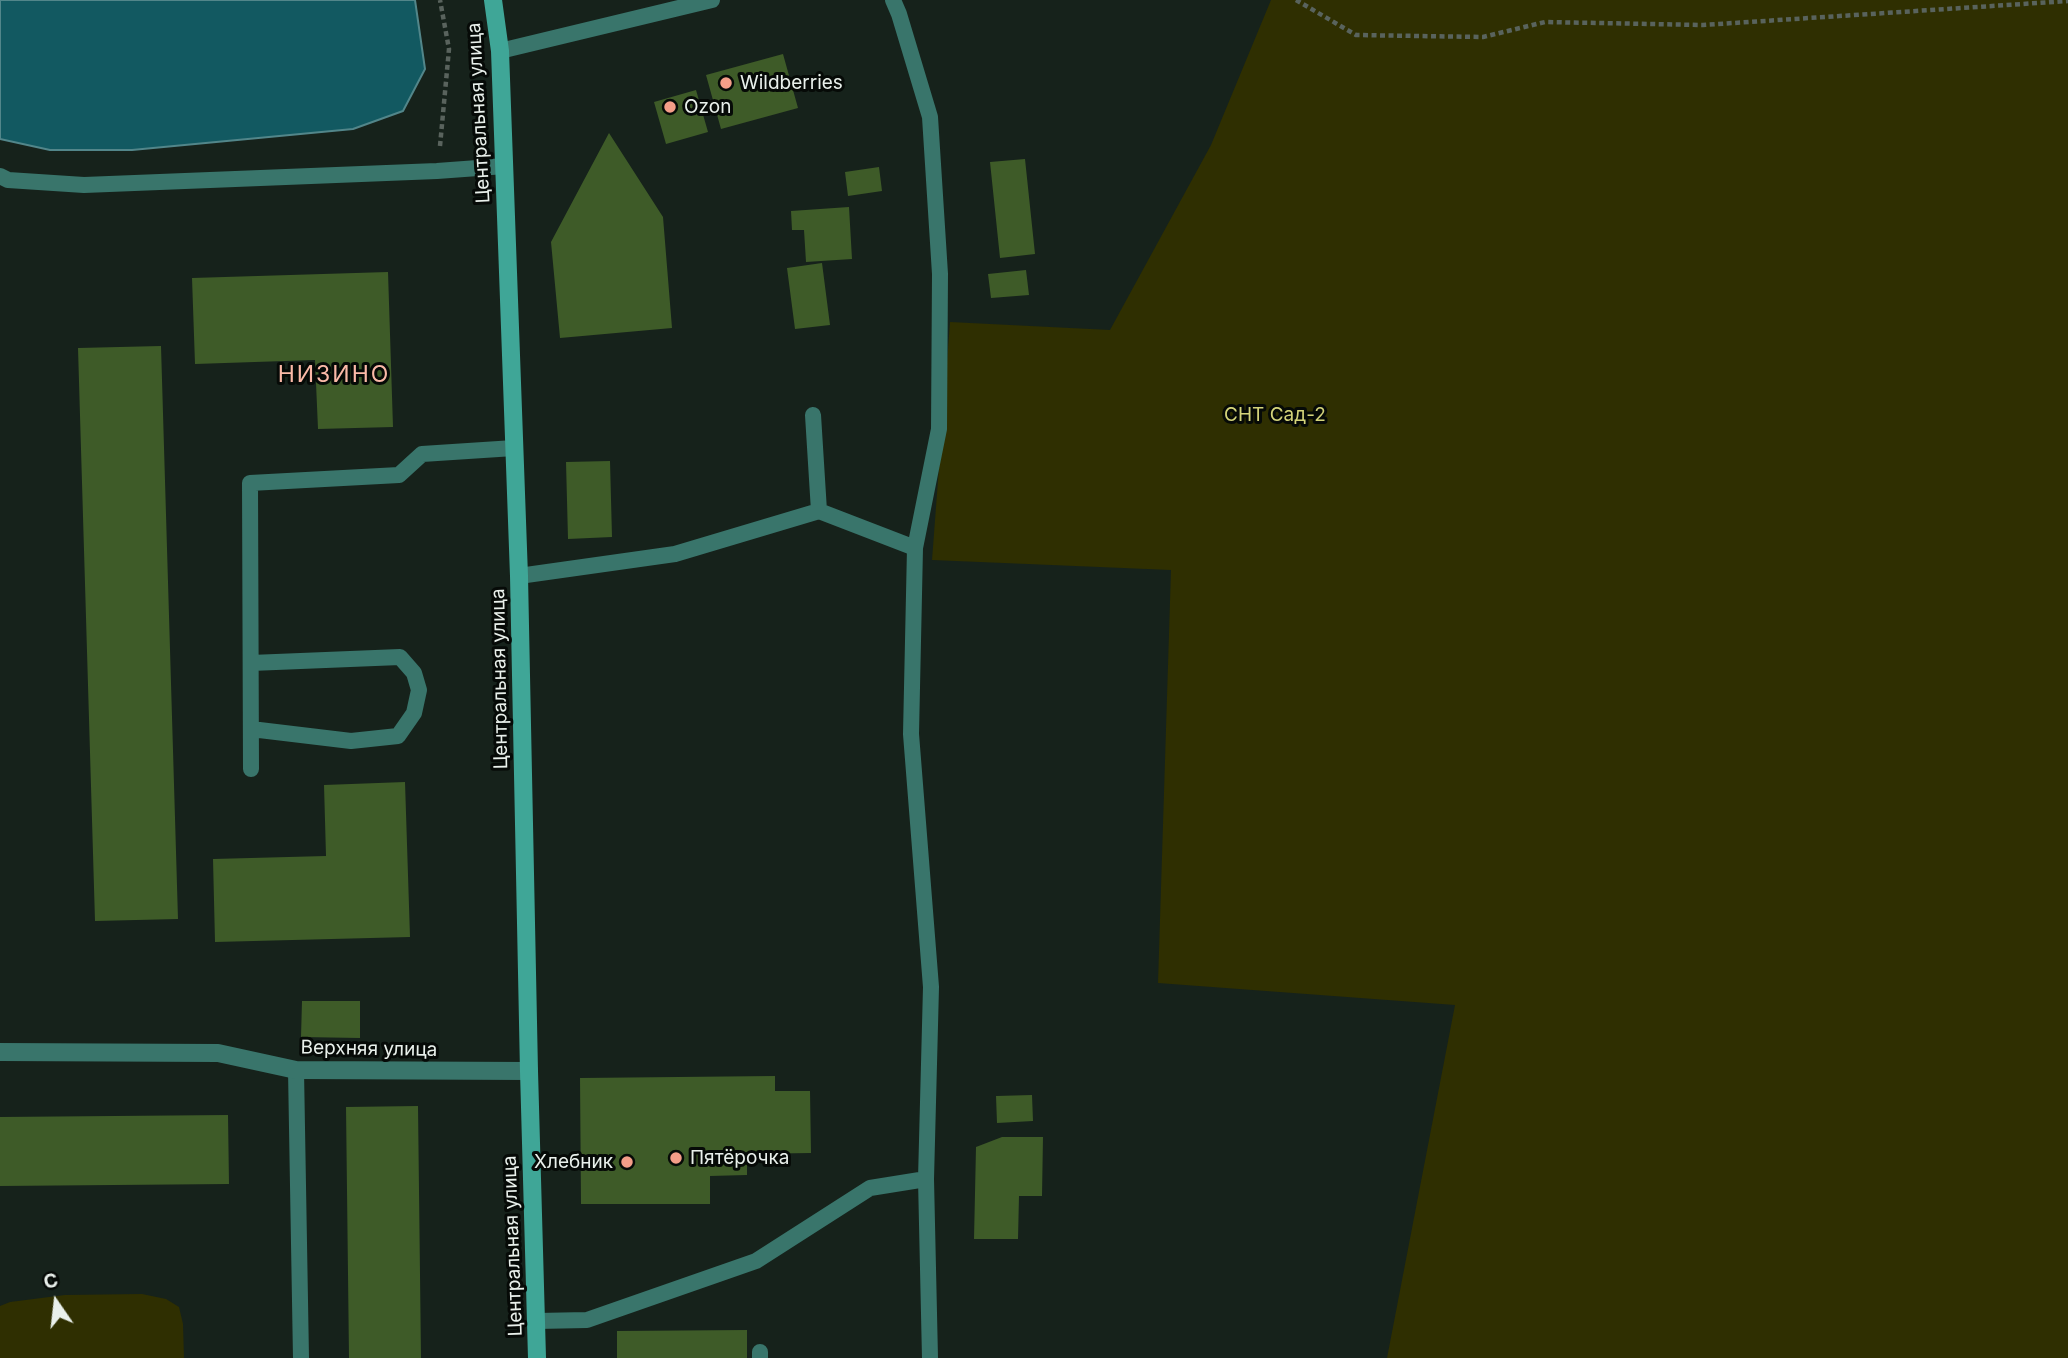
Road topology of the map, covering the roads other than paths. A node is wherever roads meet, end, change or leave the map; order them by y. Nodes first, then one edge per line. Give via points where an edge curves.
1 (493, 0) edge
2 (712, 0) edge
3 (893, 0) edge
4 (500, 51) junction
5 (505, 166) junction
6 (0, 176) edge
7 (813, 415) dead end
8 (514, 448) junction
9 (818, 511) junction
10 (915, 548) junction
11 (519, 576) junction
12 (251, 663) junction
13 (251, 729) junction
14 (251, 769) dead end
15 (0, 1052) edge
16 (296, 1070) junction
17 (529, 1071) junction
18 (926, 1179) junction
19 (537, 1321) junction
20 (301, 1358) edge
21 (537, 1358) edge
22 (930, 1358) edge

1 - 4 street, Центральная улица
2 - 4 lane
3 - 10 lane via 930,117 940,274 939,429
4 - 5 street, Центральная улица
5 - 6 lane via 84,185
5 - 8 street, Центральная улица
7 - 9 lane
8 - 11 street, Центральная улица
8 - 12 lane via 422,454 399,475 250,482
9 - 10 lane
9 - 11 lane via 675,554
10 - 18 lane via 911,734 931,987
11 - 17 street, Центральная улица
12 - 13 lane
12 - 13 lane via 400,657 414,673 419,690 414,713 398,736 351,741
13 - 14 lane
15 - 16 street, Верхняя улица via 218,1053
16 - 17 street, Верхняя улица
16 - 20 lane
17 - 19 street, Центральная улица
18 - 19 lane via 870,1188 756,1261 587,1321
18 - 22 lane
19 - 21 street, Центральная улица

